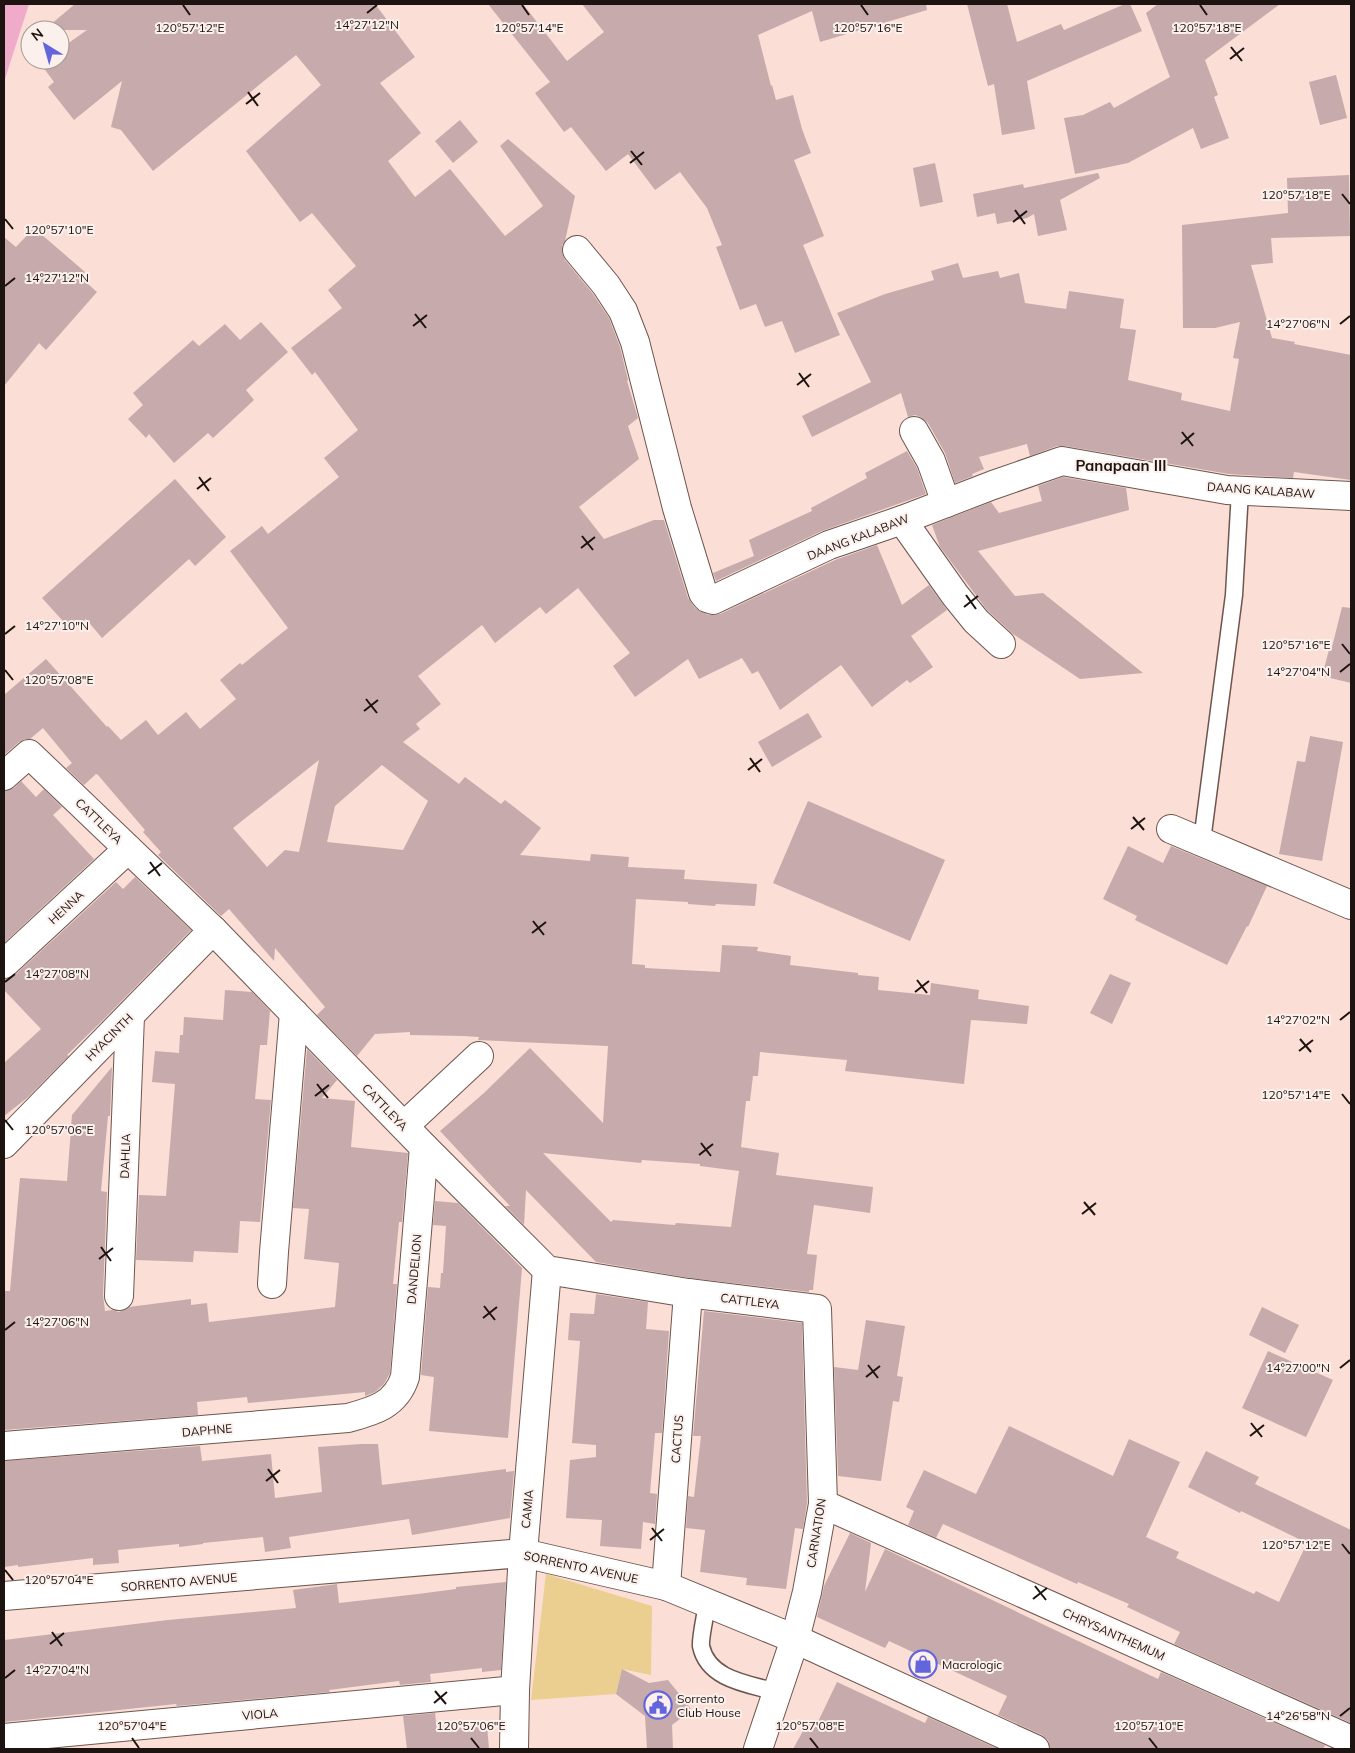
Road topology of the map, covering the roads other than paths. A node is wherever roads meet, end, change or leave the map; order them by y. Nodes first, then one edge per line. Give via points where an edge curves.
1 (577, 250) dead end
2 (914, 430) dead end
3 (1240, 490) junction
4 (1351, 496) edge
5 (946, 503) junction
6 (902, 520) junction
7 (1001, 644) dead end
8 (4, 776) edge
9 (1171, 829) dead end
10 (1202, 841) junction
11 (128, 849) junction
12 (1351, 905) edge
13 (213, 930) junction
14 (4, 964) edge
15 (294, 1013) junction
16 (130, 1016) junction
17 (478, 1056) dead end
18 (404, 1126) junction
19 (4, 1144) edge
20 (424, 1147) junction
21 (547, 1270) junction
22 (272, 1284) dead end
23 (688, 1293) junction
24 (119, 1296) dead end
25 (816, 1309) joint
26 (401, 1390) joint
27 (4, 1446) edge
28 (823, 1504) junction
29 (523, 1553) junction
30 (666, 1586) junction
31 (4, 1596) edge
32 (707, 1603) junction
33 (795, 1639) junction
34 (515, 1690) junction
35 (777, 1692) junction
36 (4, 1738) edge
37 (1351, 1740) edge
38 (514, 1749) edge
39 (758, 1749) edge
40 (1036, 1749) edge

1 - 6 street, DAANG KALABAW via 623,311 635,342 677,508 707,598 713,600 829,545
2 - 5 street via 931,461
3 - 4 street, DAANG KALABAW
3 - 5 street, DAANG KALABAW via 1062,461
3 - 10 lane via 1234,595
5 - 6 street, DAANG KALABAW
6 - 7 street via 955,595
8 - 11 street, CATTLEYA via 29,754
9 - 10 street
10 - 12 street
11 - 13 street, CATTLEYA
11 - 14 street, HENNA
13 - 15 street, CATTLEYA
13 - 16 street, HYACINTH
15 - 18 street, CATTLEYA
15 - 22 street
16 - 19 street, HYACINTH
16 - 24 street, DAHLIA
17 - 18 street
18 - 20 street, CATTLEYA
20 - 21 street, CATTLEYA
20 - 26 street, DANDELION via 405,1377
21 - 23 street, CATTLEYA
21 - 29 street, CAMIA
23 - 25 street, CATTLEYA
23 - 30 street, CACTUS
25 - 28 street, CARNATION
26 - 27 street, DAPHNE via 389,1402 368,1413 348,1418
28 - 33 street, CARNATION
28 - 37 street, CHRYSANTHEMUM
29 - 30 street, SORRENTO AVENUE
29 - 31 street, SORRENTO AVENUE
29 - 34 street, CAMIA
30 - 32 street, SORRENTO AVENUE
32 - 33 street, SORRENTO AVENUE
32 - 35 lane via 701,1645 715,1670 732,1680
33 - 35 street, CARNATION
33 - 40 street, SORRENTO AVENUE
34 - 36 street, VIOLA
34 - 38 street, CAMIA
35 - 39 street, CARNATION

